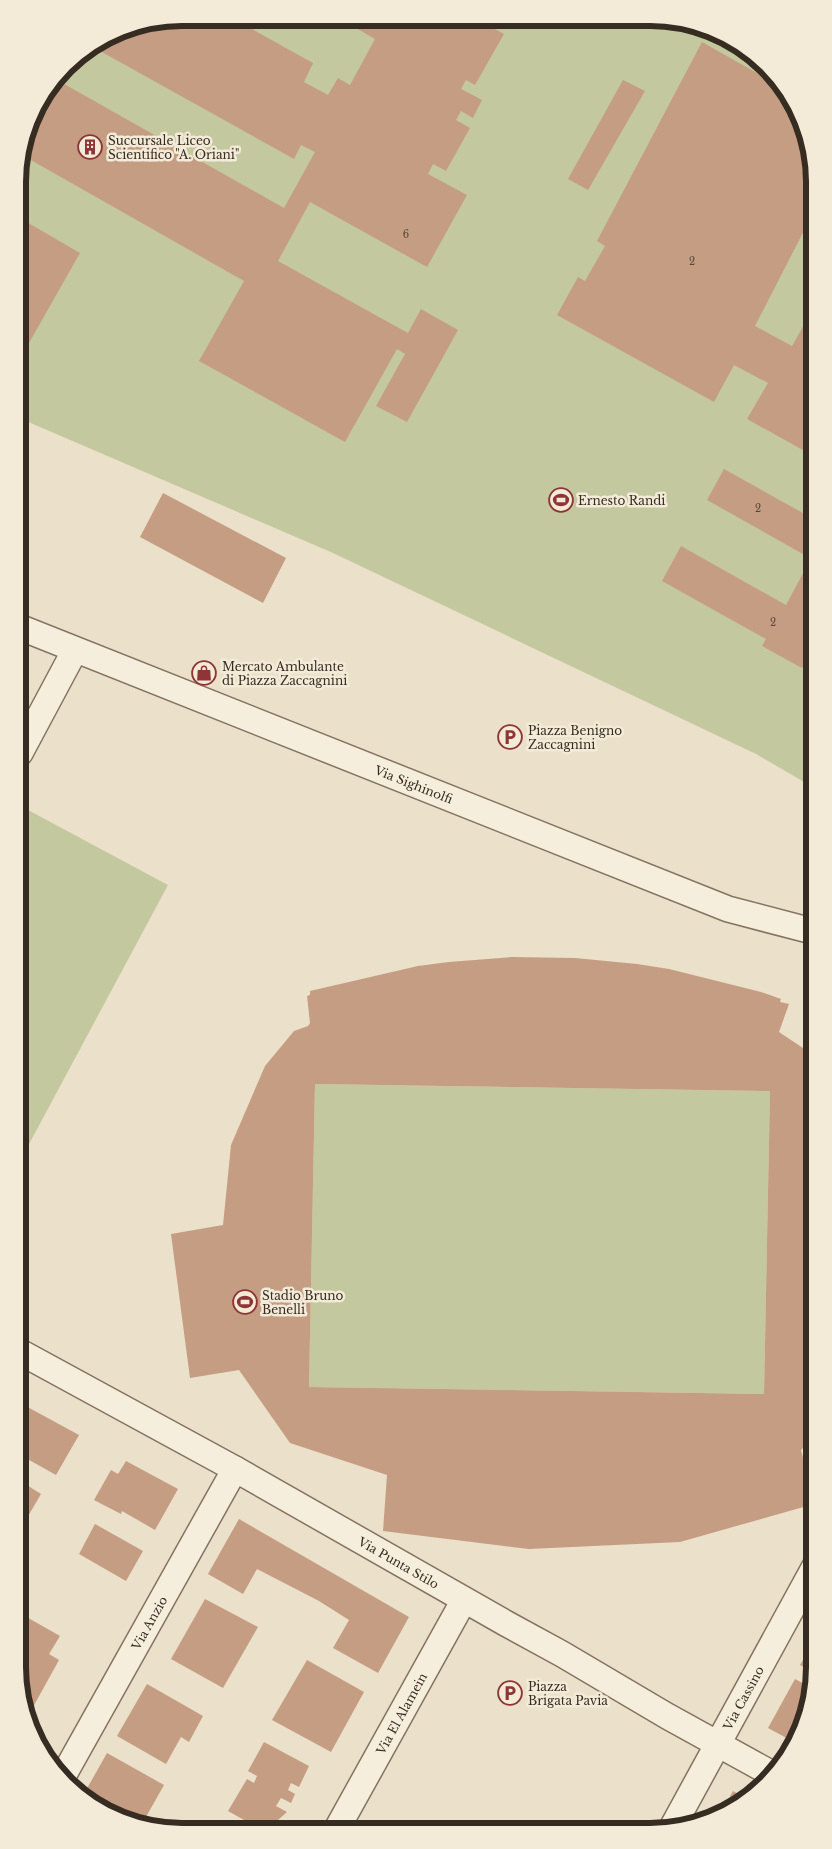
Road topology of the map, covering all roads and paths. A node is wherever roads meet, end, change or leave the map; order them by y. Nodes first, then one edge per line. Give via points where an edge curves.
1 (27, 630) edge
2 (74, 650) junction
3 (27, 740) edge
4 (806, 929) edge
5 (26, 1355) edge
6 (235, 1469) junction
7 (805, 1584) edge
8 (464, 1600) junction
9 (718, 1744) junction
10 (66, 1771) edge
11 (766, 1771) edge
12 (676, 1820) edge
13 (341, 1823) edge

1 - 2 street, Via Sighinolfi
2 - 3 street
2 - 4 street, Via Sighinolfi via 728,909
5 - 6 street, Via Punta Stilo
6 - 8 street, Via Punta Stilo
6 - 10 street, Via Anzio
7 - 9 street, Via Cassino
8 - 9 street, Via Punta Stilo
8 - 13 street, Via El Alamein
9 - 11 street, Via Punta Stilo
9 - 12 street, Via Cassino

